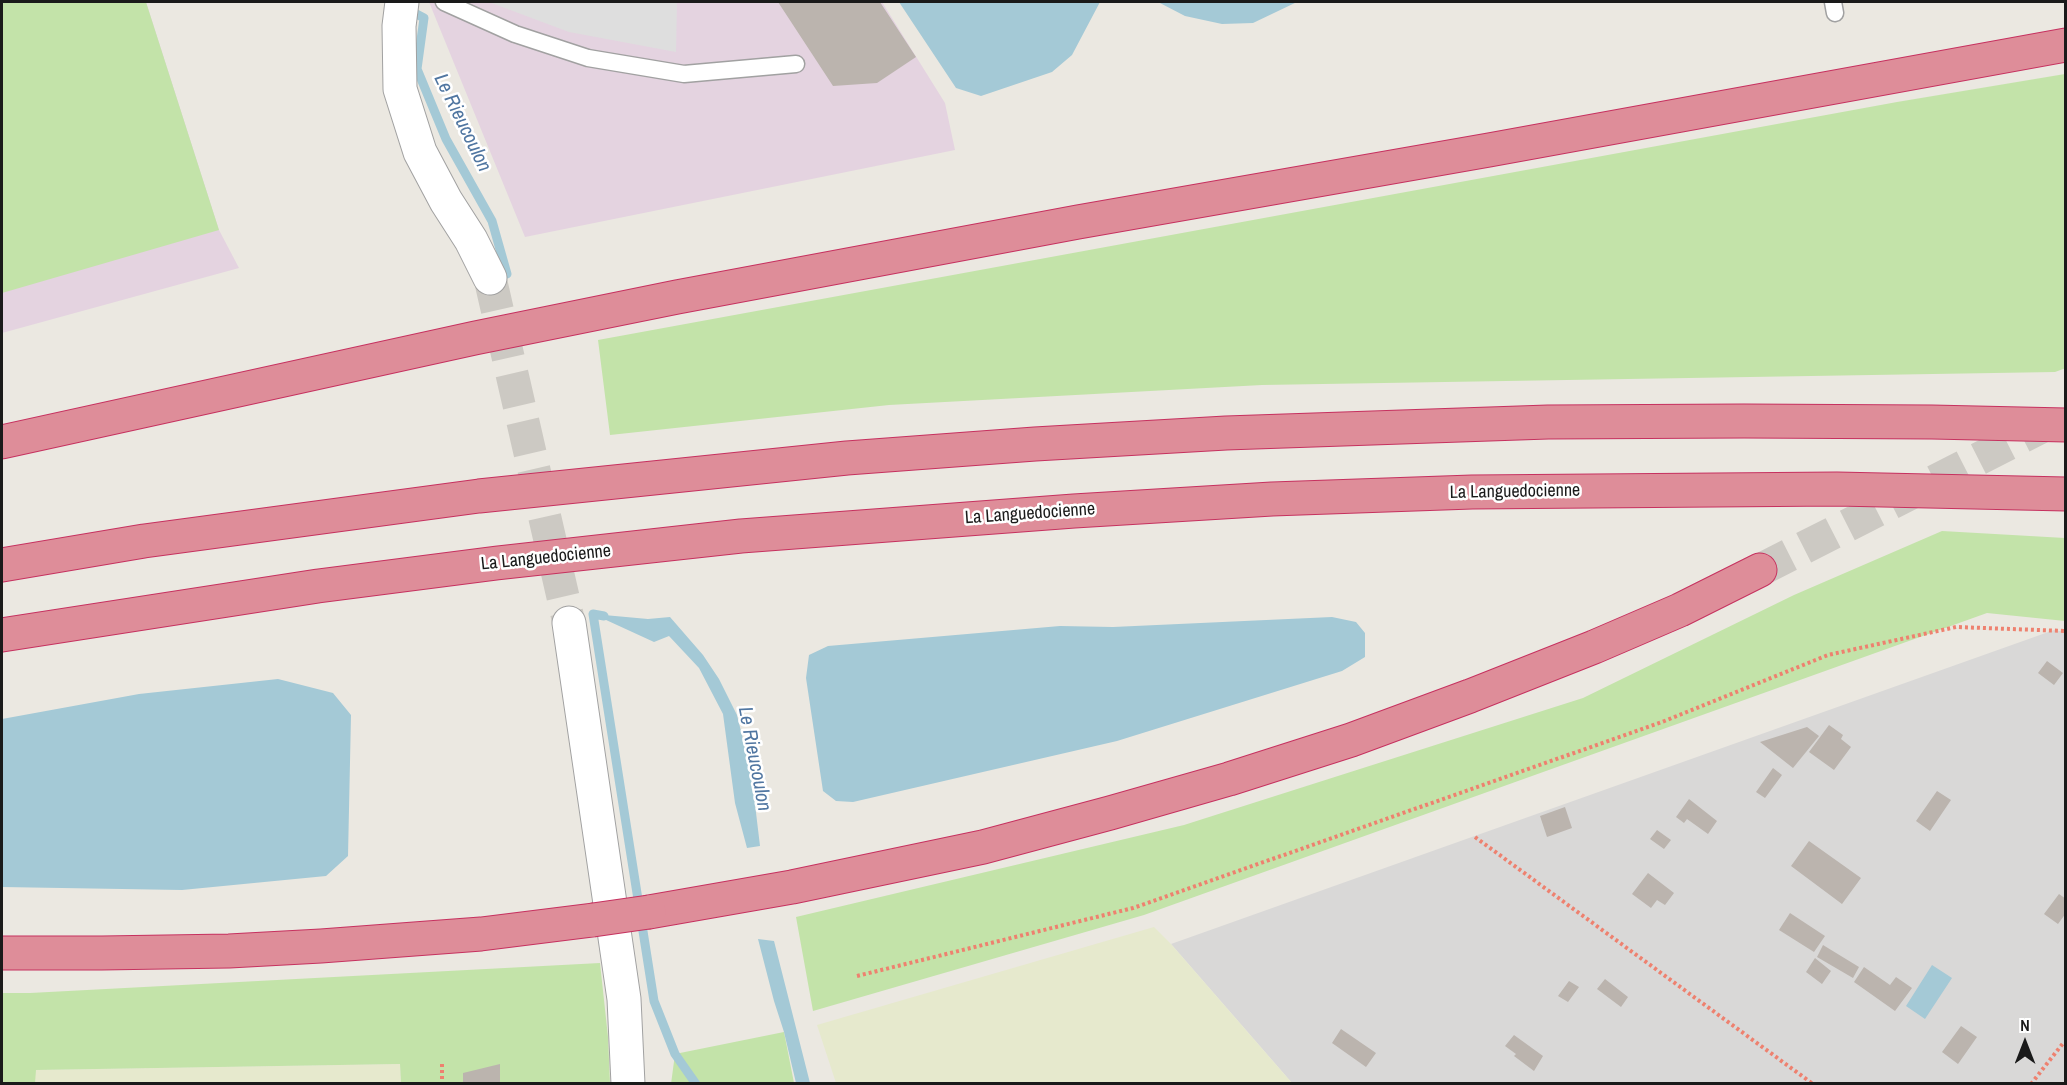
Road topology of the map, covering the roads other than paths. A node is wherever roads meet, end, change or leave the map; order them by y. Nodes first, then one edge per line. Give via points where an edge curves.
1 (444, 2) edge
2 (400, 14) edge
3 (2066, 45) edge
4 (796, 64) dead end
5 (490, 278) tunnel mouth
6 (2066, 425) edge
7 (2, 442) edge
8 (2066, 494) edge
9 (2, 565) edge
10 (1760, 570) tunnel mouth
11 (569, 623) tunnel mouth
12 (2, 635) edge
13 (2, 953) edge
14 (628, 1083) edge

1 - 4 lane via 515,34 588,58 684,74
2 - 5 street via 400,89 420,152
3 - 7 highway via 677,297
6 - 9 highway via 1548,422 1035,444 847,458 479,496 167,538
8 - 12 highway, La Languedocienne via 1837,489 1472,492 1074,511 741,537 509,562 318,585
10 - 13 highway, bridge via 1594,647 1351,740 1229,779 983,847 649,912 481,933 206,951
11 - 14 street via 624,999

